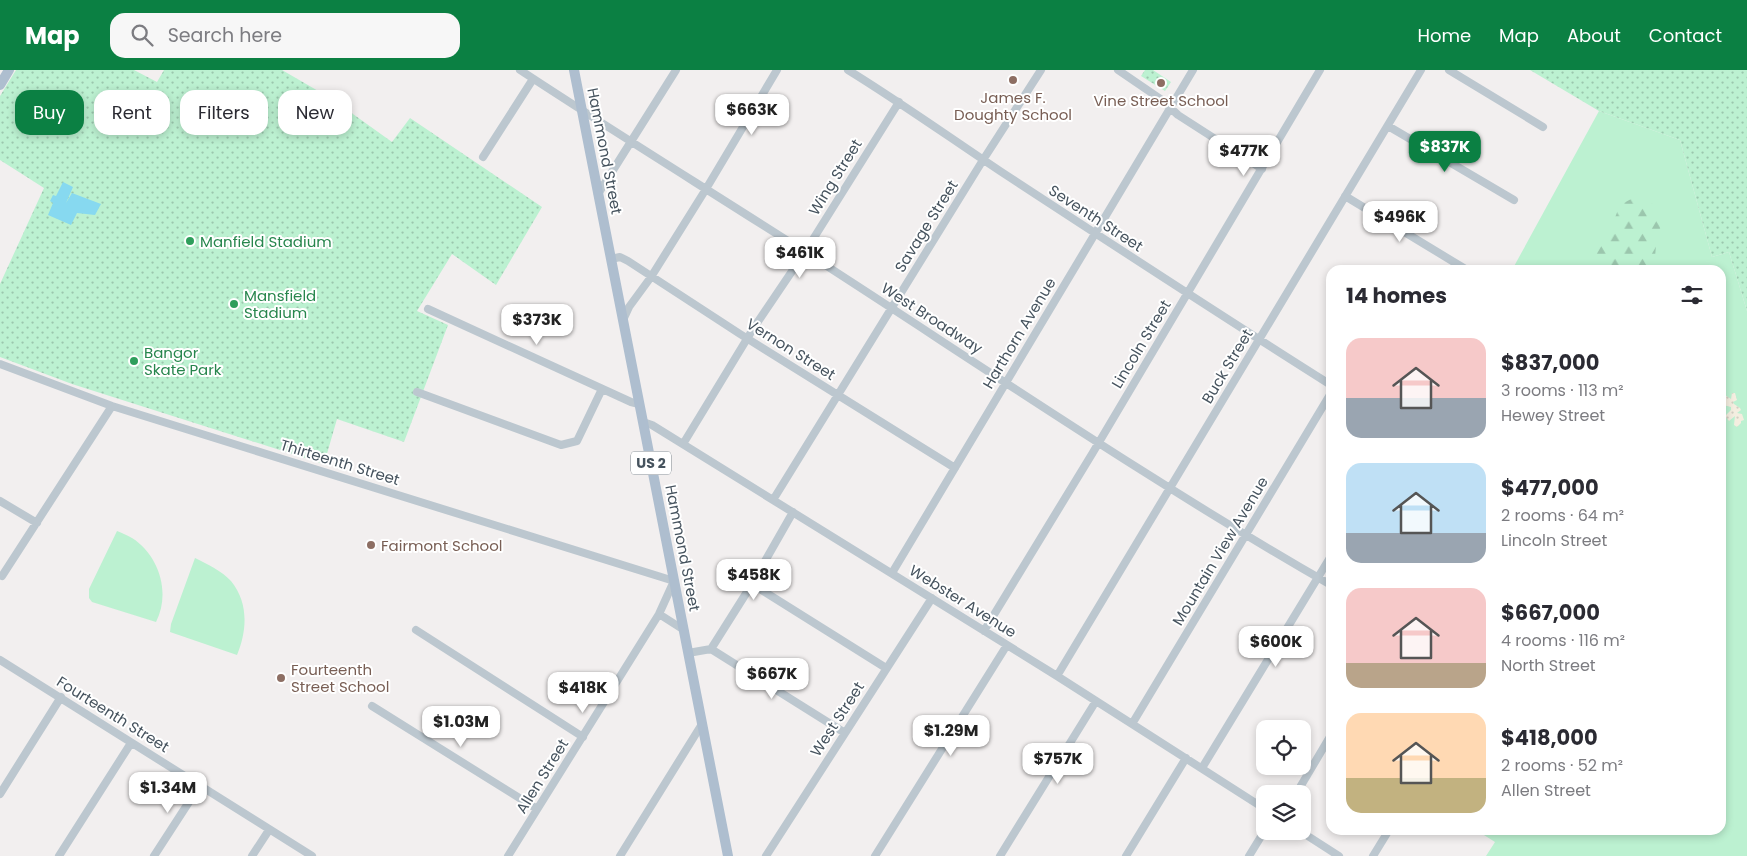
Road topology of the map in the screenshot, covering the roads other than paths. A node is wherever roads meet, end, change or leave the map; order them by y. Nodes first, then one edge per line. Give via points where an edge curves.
1 (9, 70) edge
2 (520, 70) edge
3 (574, 70) edge
4 (676, 70) edge
5 (777, 70) edge
6 (848, 70) edge
7 (1041, 70) edge
8 (1118, 70) edge
9 (1193, 70) edge
10 (1320, 70) edge
11 (1421, 70) edge
12 (1449, 70) edge
13 (533, 79) junction
14 (0, 84) edge
15 (899, 102) junction
16 (1171, 107) junction
17 (582, 112) junction
18 (1388, 126) junction
19 (1543, 127) dead end
20 (631, 142) junction
21 (482, 157) dead end
22 (983, 160) junction
23 (1262, 168) junction
24 (706, 189) junction
25 (598, 194) junction
26 (1345, 196) junction
27 (1514, 200) dead end
28 (1095, 234) junction
29 (805, 252) junction
30 (611, 259) junction
31 (1459, 265) edge
32 (651, 277) junction
33 (1187, 294) junction
34 (428, 309) dead end
35 (892, 309) junction
36 (623, 320) junction
37 (748, 339) junction
38 (1259, 339) junction
39 (0, 364) edge
40 (1005, 382) junction
41 (1326, 382) edge
42 (602, 389) junction
43 (417, 392) dead end
44 (837, 394) junction
45 (1326, 401) edge
46 (640, 404) junction
47 (112, 406) junction
48 (643, 422) junction
49 (1098, 443) junction
50 (683, 444) junction
51 (955, 468) junction
52 (1170, 488) junction
53 (773, 500) junction
54 (0, 501) edge
55 (793, 512) junction
56 (36, 523) junction
57 (1246, 534) junction
58 (1326, 564) edge
59 (892, 574) junction
60 (2, 576) dead end
61 (1318, 578) junction
62 (674, 581) junction
63 (1326, 582) edge
64 (752, 584) junction
65 (932, 598) junction
66 (659, 614) junction
67 (416, 630) dead end
68 (684, 630) junction
69 (984, 631) junction
70 (1007, 645) junction
71 (711, 649) junction
72 (688, 653) junction
73 (0, 660) edge
74 (886, 668) junction
75 (1057, 676) junction
76 (61, 697) junction
77 (1096, 701) junction
78 (372, 706) dead end
79 (702, 724) junction
80 (1132, 724) junction
81 (845, 733) junction
82 (583, 737) junction
83 (131, 743) junction
84 (1326, 743) edge
85 (1186, 758) junction
86 (1202, 768) junction
87 (200, 785) junction
88 (1301, 785) edge
89 (0, 794) edge
90 (1256, 803) edge
91 (537, 809) junction
92 (269, 830) junction
93 (1386, 835) edge
94 (1311, 838) edge
95 (1259, 840) edge
96 (59, 856) edge
97 (154, 856) edge
98 (252, 856) edge
99 (312, 856) edge
100 (508, 856) edge
101 (620, 856) edge
102 (728, 856) edge
103 (766, 856) edge
104 (875, 856) edge
105 (1000, 856) edge
106 (1126, 856) edge
107 (1249, 856) edge
108 (1339, 856) edge
109 (1372, 856) edge

1 - 14 main road
2 - 13 street, West Broadway
3 - 17 main road, Hammond Street / US 2
4 - 20 street
5 - 24 street
6 - 15 street, Seventh Street
7 - 22 street, Savage Street
8 - 16 street
9 - 16 street, Harthorn Avenue
10 - 23 street, Lincoln Street
11 - 18 street, Buck Street
12 - 19 street
13 - 17 street, West Broadway
13 - 21 street
15 - 22 street, Seventh Street
15 - 29 street, Wing Street
16 - 23 street via 1178,115
16 - 28 street, Harthorn Avenue
17 - 20 street, West Broadway
17 - 25 main road, Hammond Street / US 2
18 - 26 street, Buck Street
18 - 27 street
20 - 24 street, West Broadway
20 - 25 street
22 - 28 street, Seventh Street
22 - 35 street, Savage Street
23 - 33 street, Lincoln Street
24 - 29 street, West Broadway
24 - 32 street
25 - 30 main road, Hammond Street / US 2
26 - 31 street
26 - 38 street, Buck Street
28 - 33 street, Seventh Street
28 - 40 street, Harthorn Avenue
29 - 35 street, West Broadway
29 - 37 street, Wing Street
30 - 32 street, Vernon Street via 620,257
30 - 36 main road, Hammond Street / US 2
32 - 36 street
32 - 37 street, Vernon Street
33 - 38 street, Seventh Street
33 - 49 street, Lincoln Street
34 - 42 street
35 - 40 street, West Broadway
35 - 44 street, Savage Street
36 - 46 main road, Hammond Street / US 2
37 - 44 street, Vernon Street
37 - 50 street, Wing Street
38 - 41 street, Seventh Street
38 - 52 street, Buck Street
39 - 47 street, Thirteenth Street
40 - 49 street, West Broadway
40 - 51 street, Harthorn Avenue
42 - 43 street via 577,441 560,445
42 - 46 street
44 - 51 street, Vernon Street
44 - 53 street, Savage Street
45 - 57 street, Mountain View Avenue
46 - 48 main road, Hammond Street / US 2
47 - 56 street
47 - 62 street, Thirteenth Street
48 - 50 street, Webster Avenue
48 - 62 main road, Hammond Street / US 2
49 - 52 street, West Broadway
49 - 69 street, Lincoln Street
50 - 53 street, Webster Avenue
51 - 59 street, Harthorn Avenue
52 - 57 street, West Broadway
52 - 75 street, Buck Street
53 - 55 street, Webster Avenue
54 - 56 street
55 - 59 street, Webster Avenue
55 - 64 street
56 - 60 street
57 - 61 street, West Broadway
57 - 80 street, Mountain View Avenue
58 - 61 street
59 - 65 street, Webster Avenue
61 - 63 street, West Broadway
61 - 86 street
62 - 66 street, Allen Street
62 - 68 main road, Hammond Street / US 2
64 - 71 street
64 - 74 street
65 - 69 street, Webster Avenue
65 - 74 street, West Street
66 - 68 street
66 - 82 street, Allen Street
67 - 82 street
68 - 72 main road, Hammond Street / US 2
69 - 70 street, Webster Avenue
70 - 75 street, Webster Avenue
70 - 104 street
71 - 72 street
71 - 81 street
72 - 79 main road, Hammond Street / US 2
73 - 76 street, Fourteenth Street
74 - 81 street, West Street
75 - 77 street, Webster Avenue
76 - 83 street, Fourteenth Street
76 - 89 street
77 - 80 street, Webster Avenue
77 - 105 street
78 - 91 street
79 - 101 street
79 - 102 main road, Hammond Street / US 2
80 - 85 street, Webster Avenue
81 - 103 street, West Street
82 - 91 street, Allen Street
83 - 87 street, Fourteenth Street
83 - 96 street
84 - 88 street
85 - 86 street, Webster Avenue
85 - 106 street
86 - 90 street, Webster Avenue
87 - 92 street, Fourteenth Street
87 - 97 street
91 - 100 street, Allen Street
92 - 98 street
92 - 99 street, Fourteenth Street
93 - 109 street
94 - 108 street
95 - 107 street

